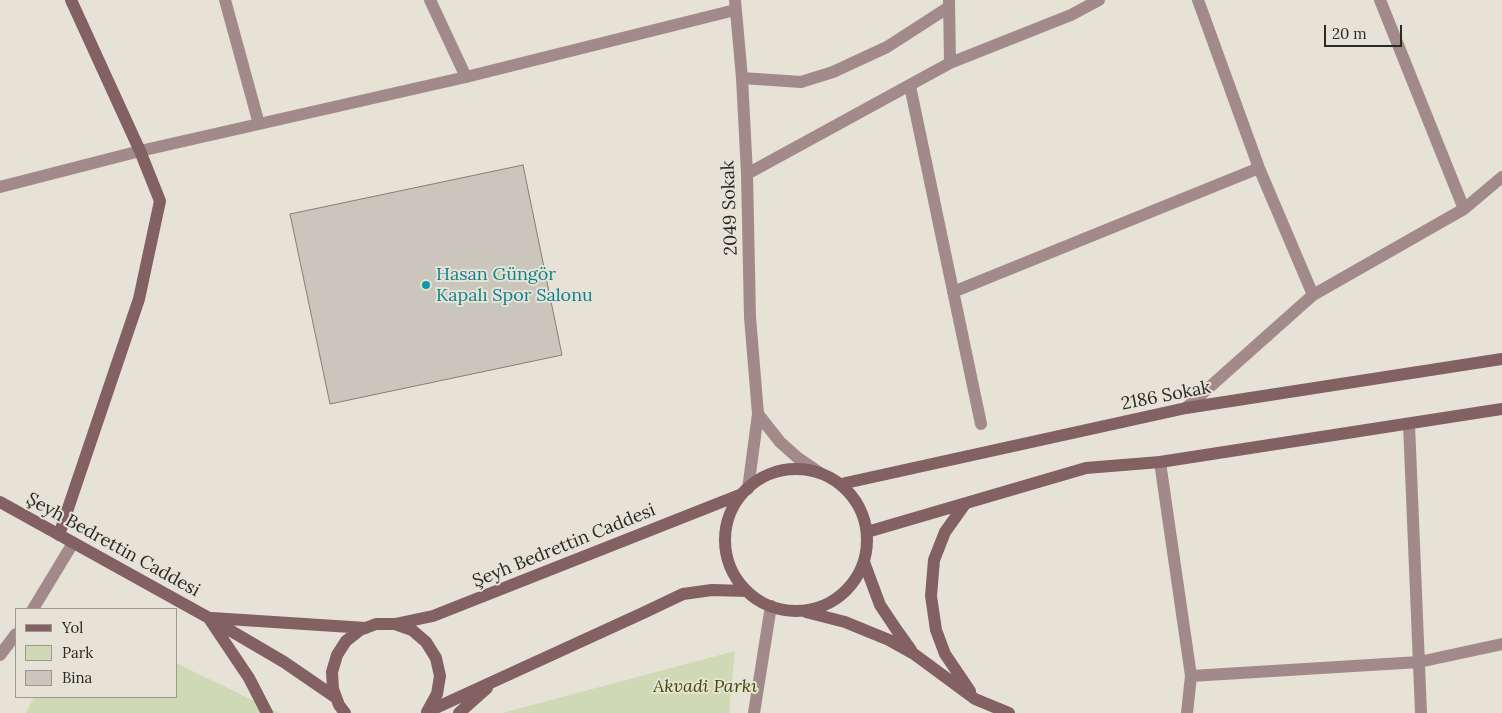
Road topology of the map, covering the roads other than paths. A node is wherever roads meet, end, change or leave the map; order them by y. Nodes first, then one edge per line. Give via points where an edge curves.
1 (70, 0) edge
2 (225, 0) edge
3 (430, 0) edge
4 (1099, 0) edge
5 (1198, 0) edge
6 (1380, 0) edge
7 (949, 4) edge
8 (735, 5) edge
9 (950, 63) junction
10 (466, 77) junction
11 (742, 78) junction
12 (910, 86) junction
13 (259, 124) junction
14 (140, 151) junction
15 (1259, 168) junction
16 (747, 174) junction
17 (1502, 177) edge
18 (0, 187) edge
19 (1464, 209) junction
20 (953, 292) junction
21 (1313, 295) junction
22 (1502, 359) edge
23 (1186, 408) junction
24 (1502, 409) edge
25 (758, 414) junction
26 (981, 424) dead end
27 (1409, 424) junction
28 (1160, 462) junction
29 (820, 473) junction
30 (841, 484) junction
31 (746, 491) junction
32 (0, 502) edge
33 (965, 504) junction
34 (867, 532) junction
35 (59, 535) junction
36 (73, 543) junction
37 (864, 562) junction
38 (747, 591) junction
39 (771, 606) junction
40 (34, 608) edge
41 (805, 612) junction
42 (209, 618) junction
43 (395, 624) junction
44 (366, 628) junction
45 (15, 635) edge
46 (1502, 644) edge
47 (914, 654) junction
48 (0, 655) edge
49 (1419, 662) junction
50 (1191, 676) junction
51 (496, 680) junction
52 (336, 696) junction
53 (975, 699) junction
54 (343, 712) edge
55 (427, 712) edge
56 (267, 713) edge
57 (459, 713) edge
58 (754, 713) edge
59 (1010, 713) edge
60 (1187, 713) edge
61 (1422, 713) edge

1 - 14 main road
2 - 13 street
3 - 10 street
4 - 9 street via 1071,15
5 - 15 street
6 - 19 street
7 - 9 street
7 - 11 street via 887,47 833,72 801,82
8 - 10 street
8 - 11 street, 2049 Sokak
9 - 12 street
10 - 13 street
11 - 16 street, 2049 Sokak
12 - 16 street
12 - 20 street
13 - 14 street
14 - 18 street
14 - 35 main road via 160,201 140,300
15 - 20 street
15 - 21 street
16 - 25 street, 2049 Sokak via 750,317
17 - 19 street
19 - 21 street
20 - 26 street
21 - 23 street
22 - 23 main road, 2186 Sokak
23 - 30 main road, 2186 Sokak
24 - 27 main road
25 - 29 street via 780,442
25 - 31 street, 2049 Sokak
27 - 28 main road
27 - 49 street
28 - 33 main road via 1086,468
28 - 50 street
29 - 30 main road
29 - 31 main road via 796,469 773,473
30 - 34 main road via 857,502
31 - 38 main road via 727,522 725,546 730,568
31 - 43 main road, Şeyh Bedrettin Caddesi via 433,616
32 - 35 main road, Şeyh Bedrettin Caddesi
33 - 34 main road
33 - 53 main road via 945,532 934,560 931,596 936,630 945,654
34 - 37 main road via 868,548
35 - 36 main road, Şeyh Bedrettin Caddesi
36 - 40 street
36 - 42 main road, Şeyh Bedrettin Caddesi
37 - 41 main road via 847,591 828,605
37 - 47 main road via 880,605
38 - 39 main road
38 - 51 main road via 712,590 683,594
39 - 41 main road via 782,611
39 - 58 street
41 - 47 main road via 845,622
42 - 44 main road, Şeyh Bedrettin Caddesi
42 - 52 main road, Şeyh Bedrettin Caddesi
42 - 56 main road via 249,678
43 - 44 main road, Şeyh Bedrettin Caddesi via 376,624
43 - 55 main road via 412,630 426,642 436,658 439,685
44 - 52 main road via 346,641 337,655 332,672
45 - 48 street
46 - 49 street
47 - 53 main road
49 - 50 street
49 - 61 street
50 - 60 street
51 - 55 main road
51 - 57 main road
52 - 54 main road
53 - 59 main road

